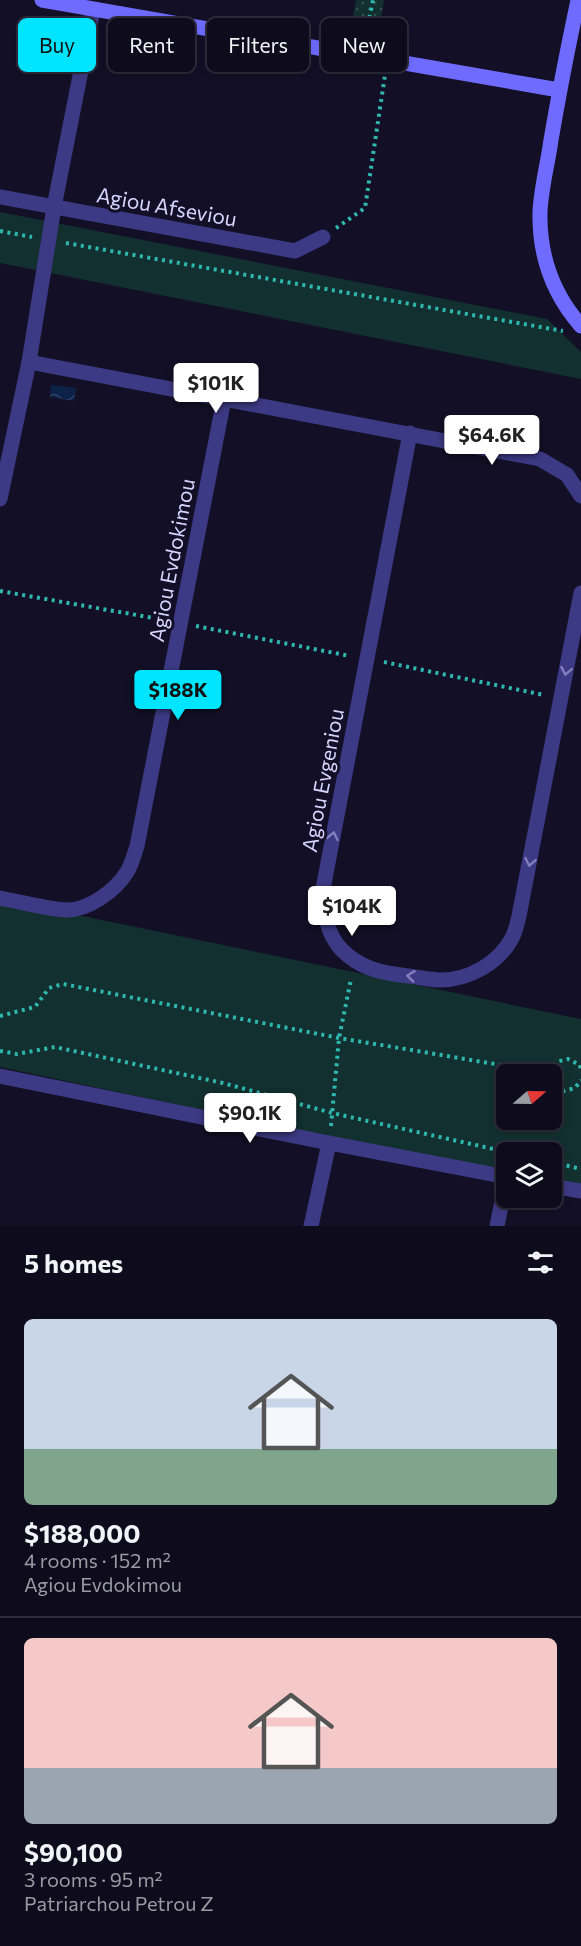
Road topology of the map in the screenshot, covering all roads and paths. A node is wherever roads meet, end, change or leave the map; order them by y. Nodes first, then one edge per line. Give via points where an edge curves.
1 (42, 0) edge
2 (373, 0) edge
3 (578, 0) edge
4 (93, 10) junction
5 (369, 18) edge
6 (321, 48) edge
7 (407, 63) edge
8 (385, 72) edge
9 (559, 90) junction
10 (0, 197) edge
11 (54, 207) junction
12 (0, 231) edge
13 (323, 237) joint
14 (49, 240) junction
15 (577, 329) edge
16 (29, 362) junction
17 (224, 399) junction
18 (410, 433) junction
19 (581, 496) edge
20 (0, 499) edge
21 (0, 591) edge
22 (581, 592) edge
23 (180, 623) junction
24 (367, 659) junction
25 (561, 698) junction
26 (0, 898) edge
27 (355, 961) junction
28 (0, 1016) edge
29 (339, 1038) junction
30 (0, 1051) edge
31 (496, 1064) edge
32 (555, 1064) edge
33 (581, 1072) edge
34 (0, 1076) edge
35 (581, 1080) edge
36 (562, 1090) edge
37 (332, 1113) junction
38 (329, 1143) junction
39 (496, 1150) edge
40 (562, 1164) edge
41 (581, 1168) edge
42 (496, 1175) edge
43 (562, 1188) edge
44 (581, 1191) edge
45 (501, 1208) edge
46 (311, 1226) edge
47 (497, 1226) edge

1 - 4 street
2 - 5 path
3 - 9 street
4 - 6 street
4 - 11 street
7 - 9 street
8 - 13 path via 365,208
9 - 15 street via 540,211 547,268
10 - 11 street, Agiou Afseviou
11 - 13 street, Agiou Afseviou via 295,251
11 - 14 street
12 - 14 path
14 - 15 path
14 - 16 street
16 - 17 street
16 - 20 street
17 - 18 street
17 - 23 street, Agiou Evdokimou
18 - 19 street via 540,459 567,475
18 - 24 street, Agiou Evgeniou
21 - 23 path
22 -> 25 street, Agiou Evgeniou
23 - 24 path
23 - 26 street, Agiou Evdokimou via 137,846 126,874 107,893 80,908 67,910
24 - 25 path
27 -> 24 street, Agiou Evgeniou via 340,948 330,931 322,889
25 -> 27 street, Agiou Evgeniou via 519,916 506,948 482,968 440,980 382,973
27 - 29 path
28 - 29 path via 35,1007 49,988 63,984
29 - 31 path
29 - 37 path
30 - 37 path via 17,1054 55,1047 223,1083
32 - 33 path via 568,1059 580,1065
34 - 38 street
35 - 36 path via 575,1088
37 - 38 path
37 - 39 path
38 - 42 street
38 - 46 street
40 - 41 path
43 - 44 street
45 - 47 street

